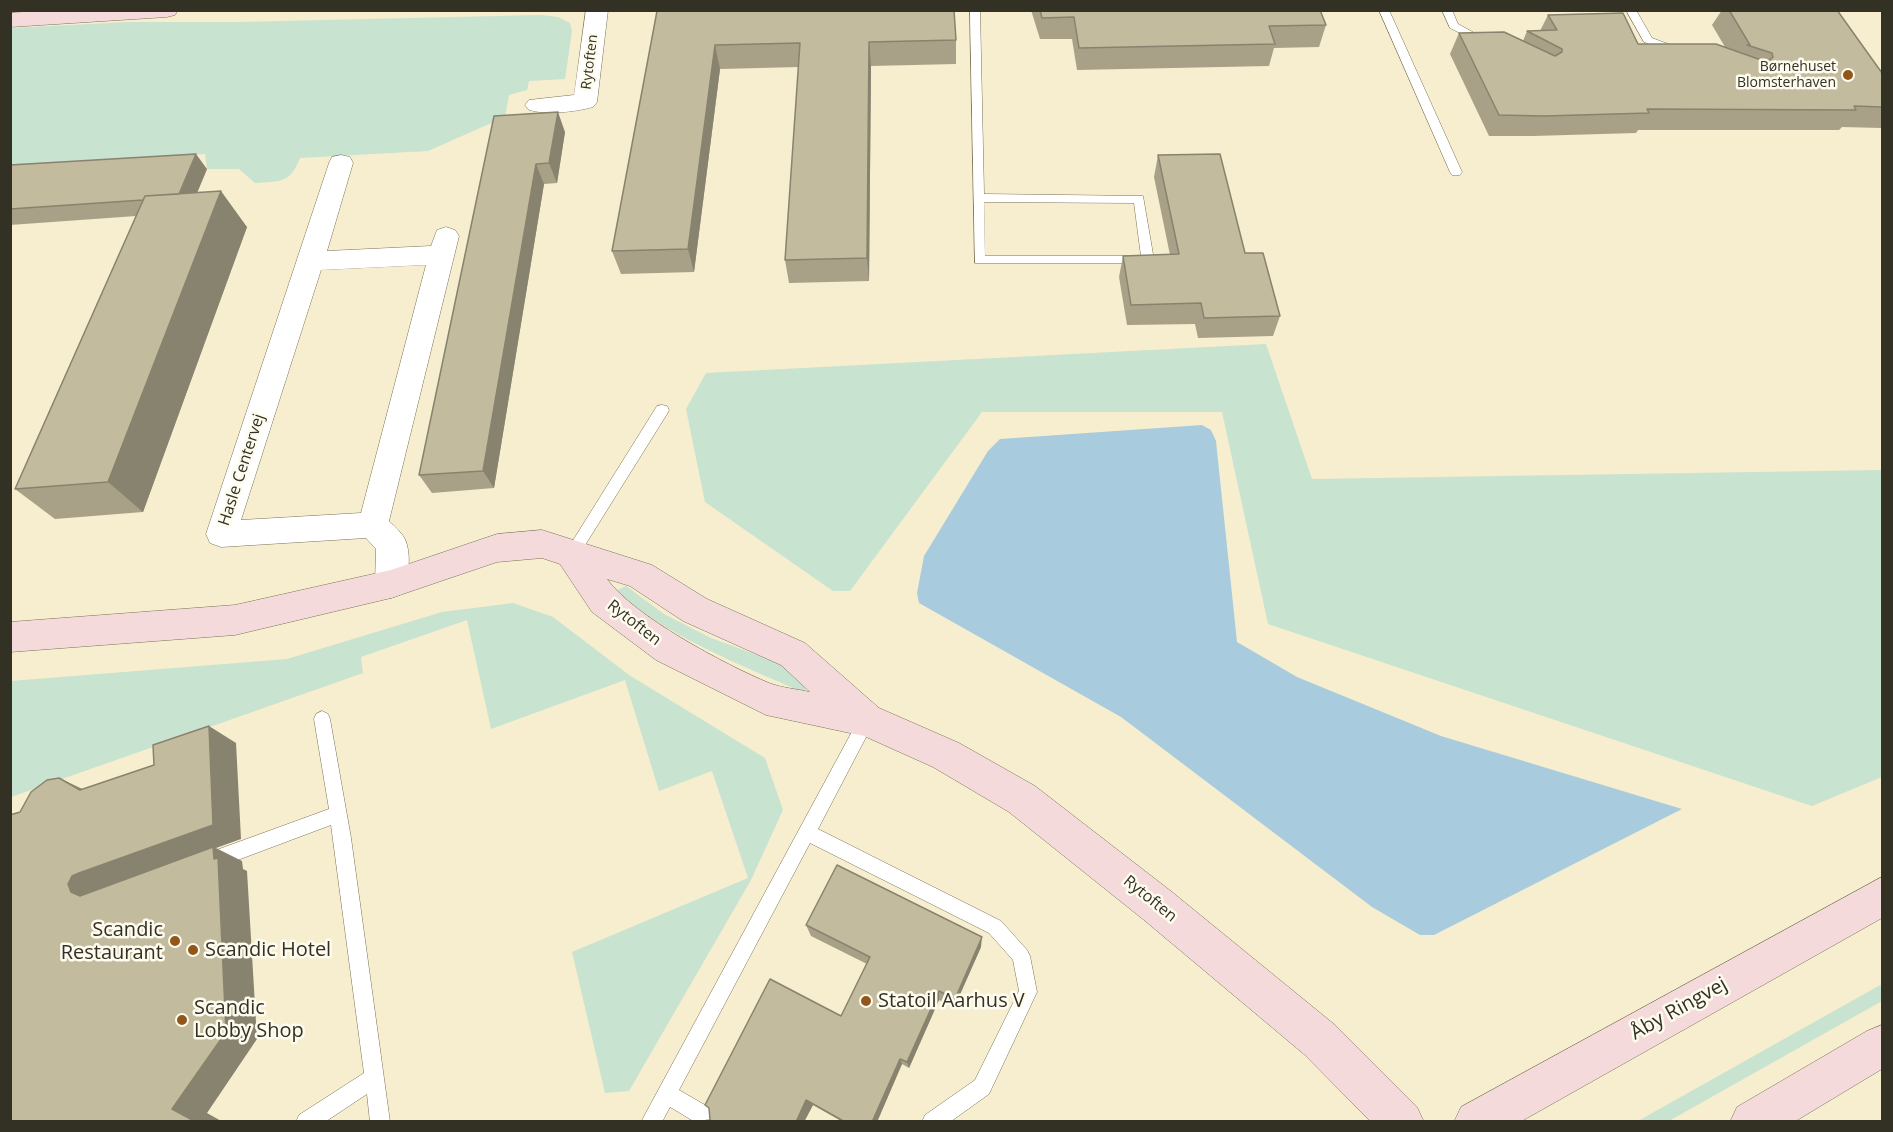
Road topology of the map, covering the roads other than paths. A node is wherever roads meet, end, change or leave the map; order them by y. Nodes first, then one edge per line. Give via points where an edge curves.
1 (168, 10) edge
2 (597, 10) edge
3 (975, 10) edge
4 (1384, 10) edge
5 (1447, 10) edge
6 (1631, 10) edge
7 (10, 20) edge
8 (1494, 46) edge
9 (1689, 55) edge
10 (537, 105) dead end
11 (341, 163) dead end
12 (1456, 172) dead end
13 (978, 198) junction
14 (311, 261) junction
15 (662, 410) dead end
16 (373, 525) junction
17 (572, 554) junction
18 (391, 584) junction
19 (10, 637) edge
20 (322, 718) dead end
21 (867, 720) junction
22 (338, 814) junction
23 (806, 832) junction
24 (192, 868) edge
25 (1882, 897) edge
26 (1882, 1046) edge
27 (374, 1078) junction
28 (666, 1094) junction
29 (710, 1119) edge
30 (306, 1122) edge
31 (380, 1122) edge
32 (651, 1122) edge
33 (932, 1122) edge
34 (1402, 1122) edge
35 (1476, 1122) edge
36 (1752, 1122) edge

1 - 7 street
2 - 10 street, Rytoften via 585,102
3 - 13 lane
4 - 12 lane
5 - 8 lane via 1454,26
6 - 9 lane via 1647,40
11 - 14 street, Hasle Centervej
13 - 13 lane via 979,260 1148,260 1139,199
14 - 16 street via 445,245
14 - 16 street, Hasle Centervej via 221,534
15 - 17 lane
16 - 18 street via 392,545
17 - 18 street via 542,544 496,548
17 - 21 street, Rytoften via 640,575 695,610 793,654
17 - 21 street, Rytoften via 604,602 668,649 766,699
18 - 19 street via 235,620
20 - 22 lane
21 - 23 lane
21 - 34 street, Rytoften via 946,755 1022,798 1320,1040
22 - 24 lane
22 - 27 lane
23 - 28 lane
23 - 33 lane via 995,927 1021,956 1028,992 982,1087
25 - 35 street, Åby Ringvej
26 - 36 street
27 - 30 lane
27 - 31 lane
28 - 29 lane
28 - 32 lane

